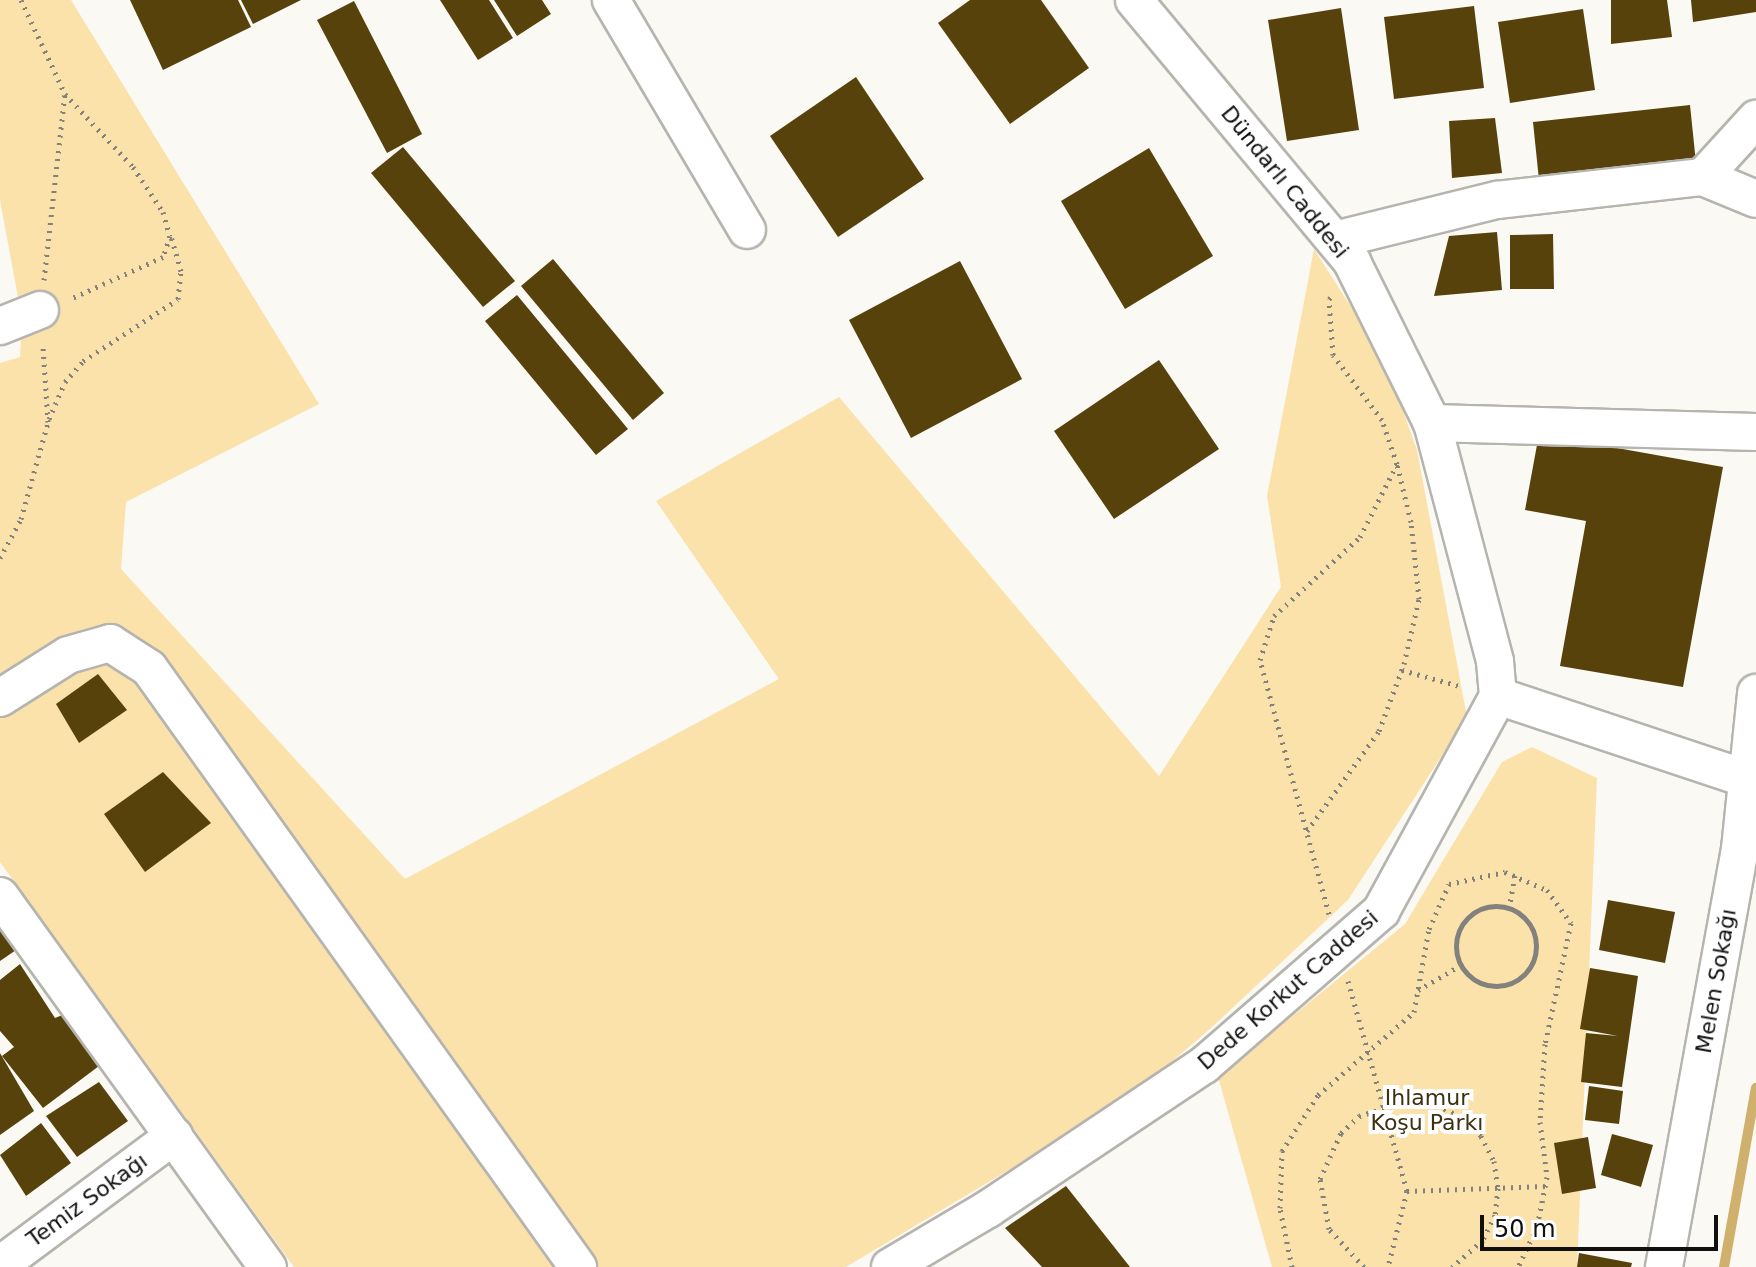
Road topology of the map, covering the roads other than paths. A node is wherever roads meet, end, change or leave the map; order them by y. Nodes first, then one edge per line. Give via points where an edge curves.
1 (611, 0) edge
2 (1134, 0) edge
3 (1756, 119) edge
4 (1703, 177) junction
5 (1756, 199) edge
6 (747, 230) dead end
7 (1335, 240) junction
8 (40, 310) road end
9 (0, 326) edge
10 (1432, 423) junction
11 (1756, 432) edge
12 (1756, 693) edge
13 (1498, 696) junction
14 (0, 698) edge
15 (1747, 779) junction
16 (0, 896) edge
17 (174, 1136) junction
18 (12, 1253) edge
19 (268, 1267) edge
20 (578, 1267) edge
21 (890, 1267) edge
22 (1664, 1267) edge

1 - 6 street
2 - 7 street, Dündarlı Caddesi
3 - 4 street
4 - 5 street
4 - 7 street via 1497,200
7 - 10 street, Dündarlı Caddesi via 1356,271
8 - 9 street
10 - 11 street
10 - 13 street, Dündarlı Caddesi via 1495,661
12 - 15 street, Melen Sokağı
13 - 15 street
13 - 21 street, Dede Korkut Caddesi via 1381,911 1204,1065 988,1209
14 - 20 street via 68,655 110,643 149,668
15 - 22 street, Melen Sokağı via 1740,849
16 - 17 street
17 - 18 street, Temiz Sokağı
17 - 19 street

